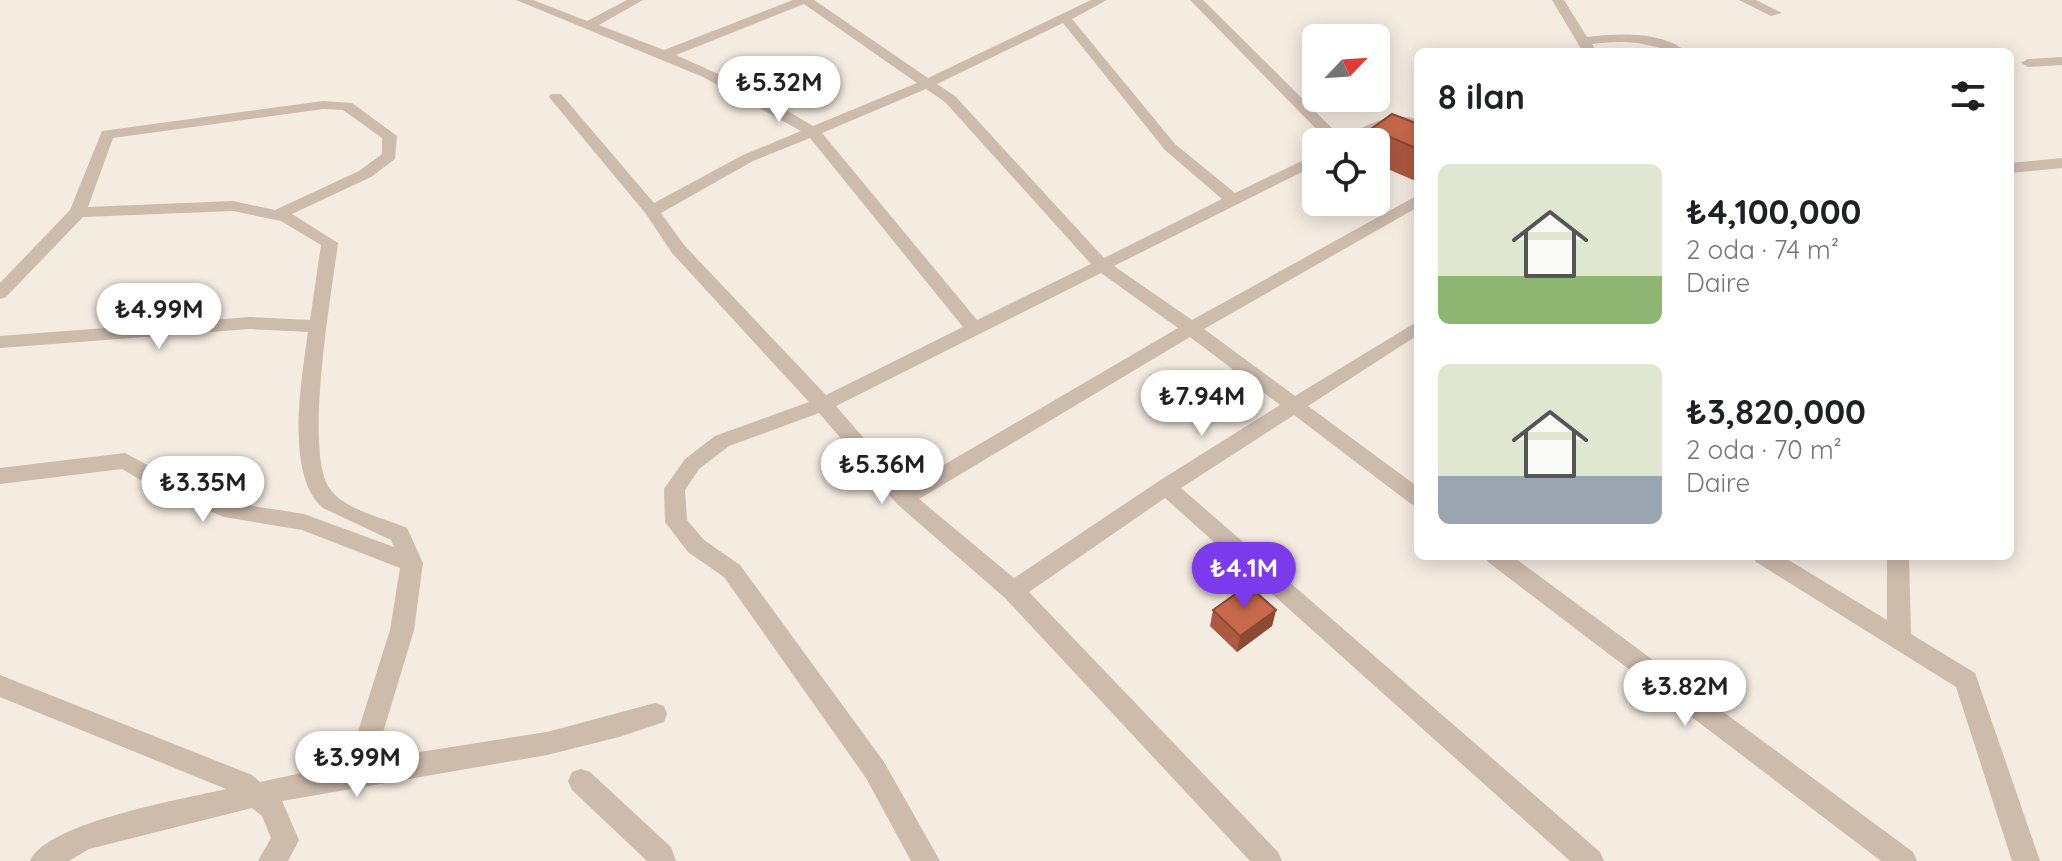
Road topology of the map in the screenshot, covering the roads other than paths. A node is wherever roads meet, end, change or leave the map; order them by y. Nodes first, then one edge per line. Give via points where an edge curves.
1 (522, 0) edge
2 (637, 0) edge
3 (805, 0) edge
4 (1101, 0) edge
5 (1196, 0) edge
6 (1558, 0) edge
7 (1745, 0) edge
8 (1776, 13) dead end
9 (1065, 18) junction
10 (589, 25) junction
11 (1587, 46) edge
12 (1670, 48) edge
13 (664, 55) junction
14 (2062, 61) edge
15 (2028, 63) dead end
16 (928, 83) junction
17 (556, 97) dead end
18 (1414, 123) edge
19 (1324, 128) edge
20 (1375, 128) edge
21 (813, 132) junction
22 (2062, 163) edge
23 (1302, 166) edge
24 (2014, 168) edge
25 (1233, 200) junction
26 (1414, 202) edge
27 (652, 211) junction
28 (78, 212) junction
29 (277, 215) junction
30 (1102, 266) junction
31 (0, 293) edge
32 (318, 326) junction
33 (974, 328) junction
34 (1191, 328) junction
35 (1414, 335) edge
36 (0, 342) edge
37 (823, 404) junction
38 (1295, 406) junction
39 (0, 476) edge
40 (1166, 487) junction
41 (1414, 495) edge
42 (904, 498) junction
43 (1501, 560) edge
44 (1771, 560) edge
45 (1898, 560) edge
46 (412, 563) junction
47 (1013, 591) junction
48 (1899, 639) junction
49 (0, 686) edge
50 (655, 714) dead end
51 (358, 774) junction
52 (581, 781) dead end
53 (258, 796) junction
54 (44, 861) edge
55 (272, 861) edge
56 (662, 861) edge
57 (926, 861) edge
58 (1268, 861) edge
59 (1590, 861) edge
60 (1903, 861) edge
61 (2026, 861) edge

1 - 10 street
2 - 10 street
3 - 13 street
3 - 16 street
4 - 9 street
5 - 19 street
6 - 11 street
7 - 8 street
9 - 16 street
9 - 25 street via 1170,147
10 - 13 street
11 - 12 street via 1627,37
13 - 21 street
14 - 15 street
16 - 21 street
16 - 30 street via 968,116
17 - 27 street
18 - 20 street via 1389,121
21 - 27 street via 748,158
21 - 33 street
22 - 24 street
23 - 25 street
25 - 30 street
26 - 34 street
27 - 37 street via 678,249
28 - 29 street via 233,206
28 - 29 street via 107,134 323,105 347,106 390,136 390,156 365,174
28 - 31 street
29 - 32 street via 330,243
30 - 33 street
30 - 34 street
32 - 36 street via 250,323
32 - 46 street via 310,471 321,495 399,534
33 - 37 street
34 - 38 street
34 - 42 street
35 - 38 street
37 - 42 street
37 - 57 street via 722,441 692,464 674,489 676,522 696,546 732,571 875,770
38 - 40 street
38 - 41 street
39 - 46 street via 125,461 232,511 304,522
40 - 47 street
40 - 59 street
42 - 47 street
43 - 60 street
44 - 48 street
45 - 48 street
46 - 51 street via 402,630
47 - 58 street
48 - 61 street via 1966,680
49 - 53 street via 243,784
50 - 51 street via 569,741
51 - 53 street
52 - 56 street
53 - 54 street via 83,837
53 - 55 street via 271,807 286,840

